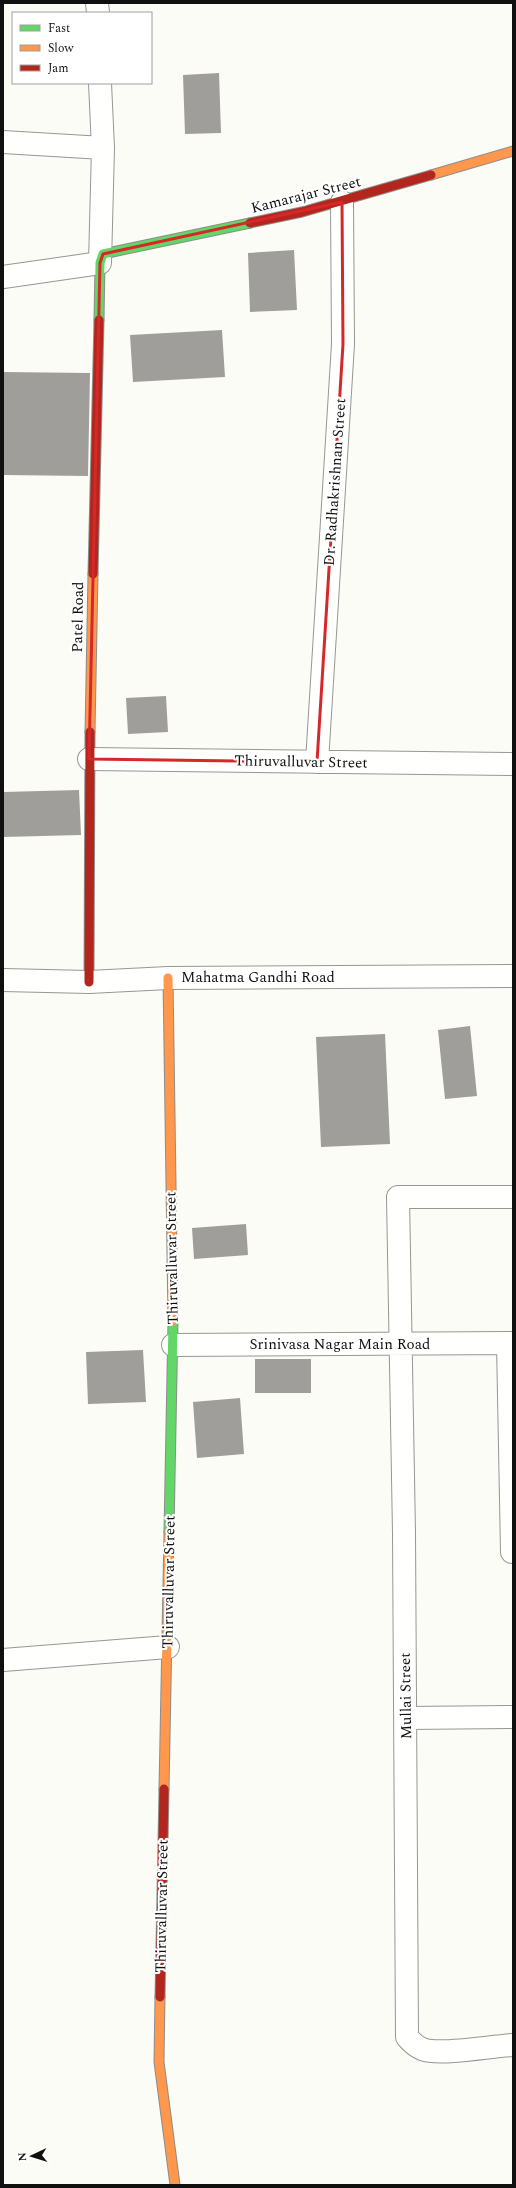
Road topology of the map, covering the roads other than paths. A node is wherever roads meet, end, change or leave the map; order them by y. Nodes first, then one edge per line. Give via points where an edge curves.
1 (100, 84) edge
2 (3, 142) edge
3 (103, 148) junction
4 (513, 151) edge
5 (342, 202) junction
6 (101, 259) junction
7 (3, 277) edge
8 (89, 759) junction
9 (317, 762) junction
10 (513, 764) edge
11 (513, 976) edge
12 (168, 978) junction
13 (3, 980) edge
14 (89, 982) junction
15 (513, 1197) edge
16 (510, 1343) edge
17 (401, 1344) junction
18 (173, 1345) junction
19 (512, 1552) dead end
20 (168, 1647) junction
21 (3, 1660) edge
22 (513, 1717) edge
23 (406, 1718) junction
24 (513, 2045) edge
25 (175, 2185) edge

1 - 3 street
2 - 3 street
3 - 6 street
4 - 5 street, Kamarajar Street
5 - 6 street, Kamarajar Street
5 - 9 street, Dr. Radhakrishnan Street via 343,344
6 - 7 street
6 - 8 street, Patel Road
8 - 9 street, Thiruvalluvar Street
8 - 14 street, Patel Road
9 - 10 street, Thiruvalluvar Street
11 - 12 street, Mahatma Gandhi Road
12 - 14 street, Mahatma Gandhi Road
12 - 18 street, Thiruvalluvar Street
13 - 14 street, Mahatma Gandhi Road
15 - 17 street, Mullai Street via 398,1197
16 - 17 street, Srinivasa Nagar Main Road
16 - 19 street
17 - 18 street, Srinivasa Nagar Main Road
17 - 23 street, Mullai Street
18 - 20 street, Thiruvalluvar Street
20 - 21 street
20 - 25 street, Thiruvalluvar Street via 159,2062
22 - 23 street
23 - 24 street, Mullai Street via 408,2037 414,2045 423,2050 436,2051

